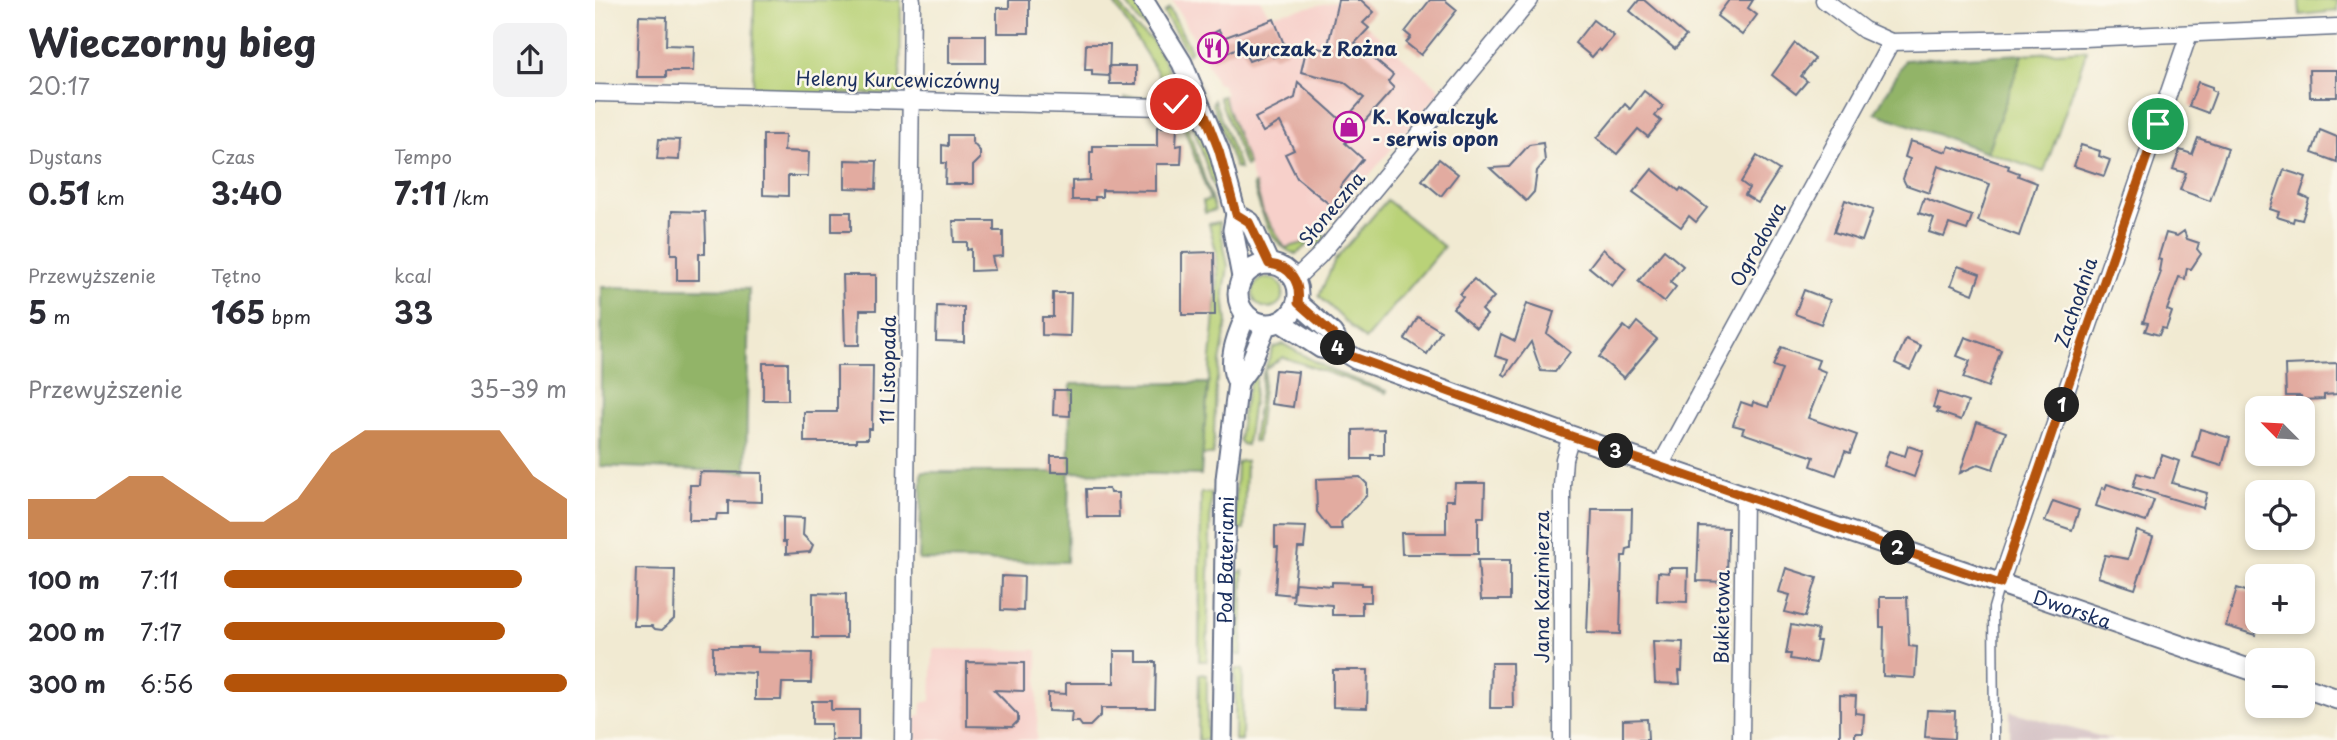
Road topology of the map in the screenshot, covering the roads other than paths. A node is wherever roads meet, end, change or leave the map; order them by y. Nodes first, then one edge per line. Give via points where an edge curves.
1 (912, 0) edge
2 (1143, 0) edge
3 (1530, 0) edge
4 (1824, 0) edge
5 (2337, 27) edge
6 (2189, 34) junction
7 (1891, 42) junction
8 (595, 93) edge
9 (1199, 99) junction
10 (911, 100) junction
11 (1236, 214) junction
12 (1269, 264) junction
13 (1243, 277) junction
14 (1295, 279) junction
15 (1298, 303) junction
16 (1246, 315) junction
17 (1274, 323) junction
18 (1336, 347) junction
19 (1238, 382) junction
20 (1571, 436) junction
21 (1660, 466) junction
22 (1744, 495) junction
23 (2000, 584) junction
24 (2245, 668) edge
25 (2315, 691) edge
26 (2337, 699) edge
27 (903, 740) edge
28 (1222, 740) edge
29 (1562, 740) edge
30 (1741, 740) edge
31 (1994, 740) edge

1 - 10 street, 11 Listopada
2 - 9 street, Pod Bateriami
3 - 14 street, Słoneczna via 1319,256
4 - 7 street via 1864,30
5 - 6 street
6 - 7 street
6 - 23 street, Zachodnia
7 - 21 street, Ogrodowa
8 - 10 street, Heleny Kurcewiczówny
9 - 10 street, Heleny Kurcewiczówny via 1163,107
9 - 11 street, Pod Bateriami
10 - 27 street, 11 Listopada
11 - 12 street, Pod Bateriami via 1249,222
11 - 13 street, Pod Bateriami via 1233,230
12 - 13 street via 1253,268
12 - 14 street via 1284,268
13 - 16 street, Pod Bateriami via 1238,298
14 - 15 street
15 - 17 street, Pod Bateriami via 1289,316
15 - 18 street, Dworska via 1332,333
16 - 17 street via 1254,321
16 - 19 street, Pod Bateriami via 1234,349 1233,371
17 - 18 street, Dworska via 1321,348
17 - 19 street, Pod Bateriami
18 - 20 street, Dworska via 1356,359
19 - 28 street, Pod Bateriami via 1226,479
20 - 21 street, Dworska
20 - 29 street, Jana Kazimierza via 1562,486
21 - 22 street, Dworska
22 - 23 street, Dworska
22 - 30 street, Bukietowa
23 - 24 street, Dworska
23 - 31 lane via 1993,608
25 - 26 street

